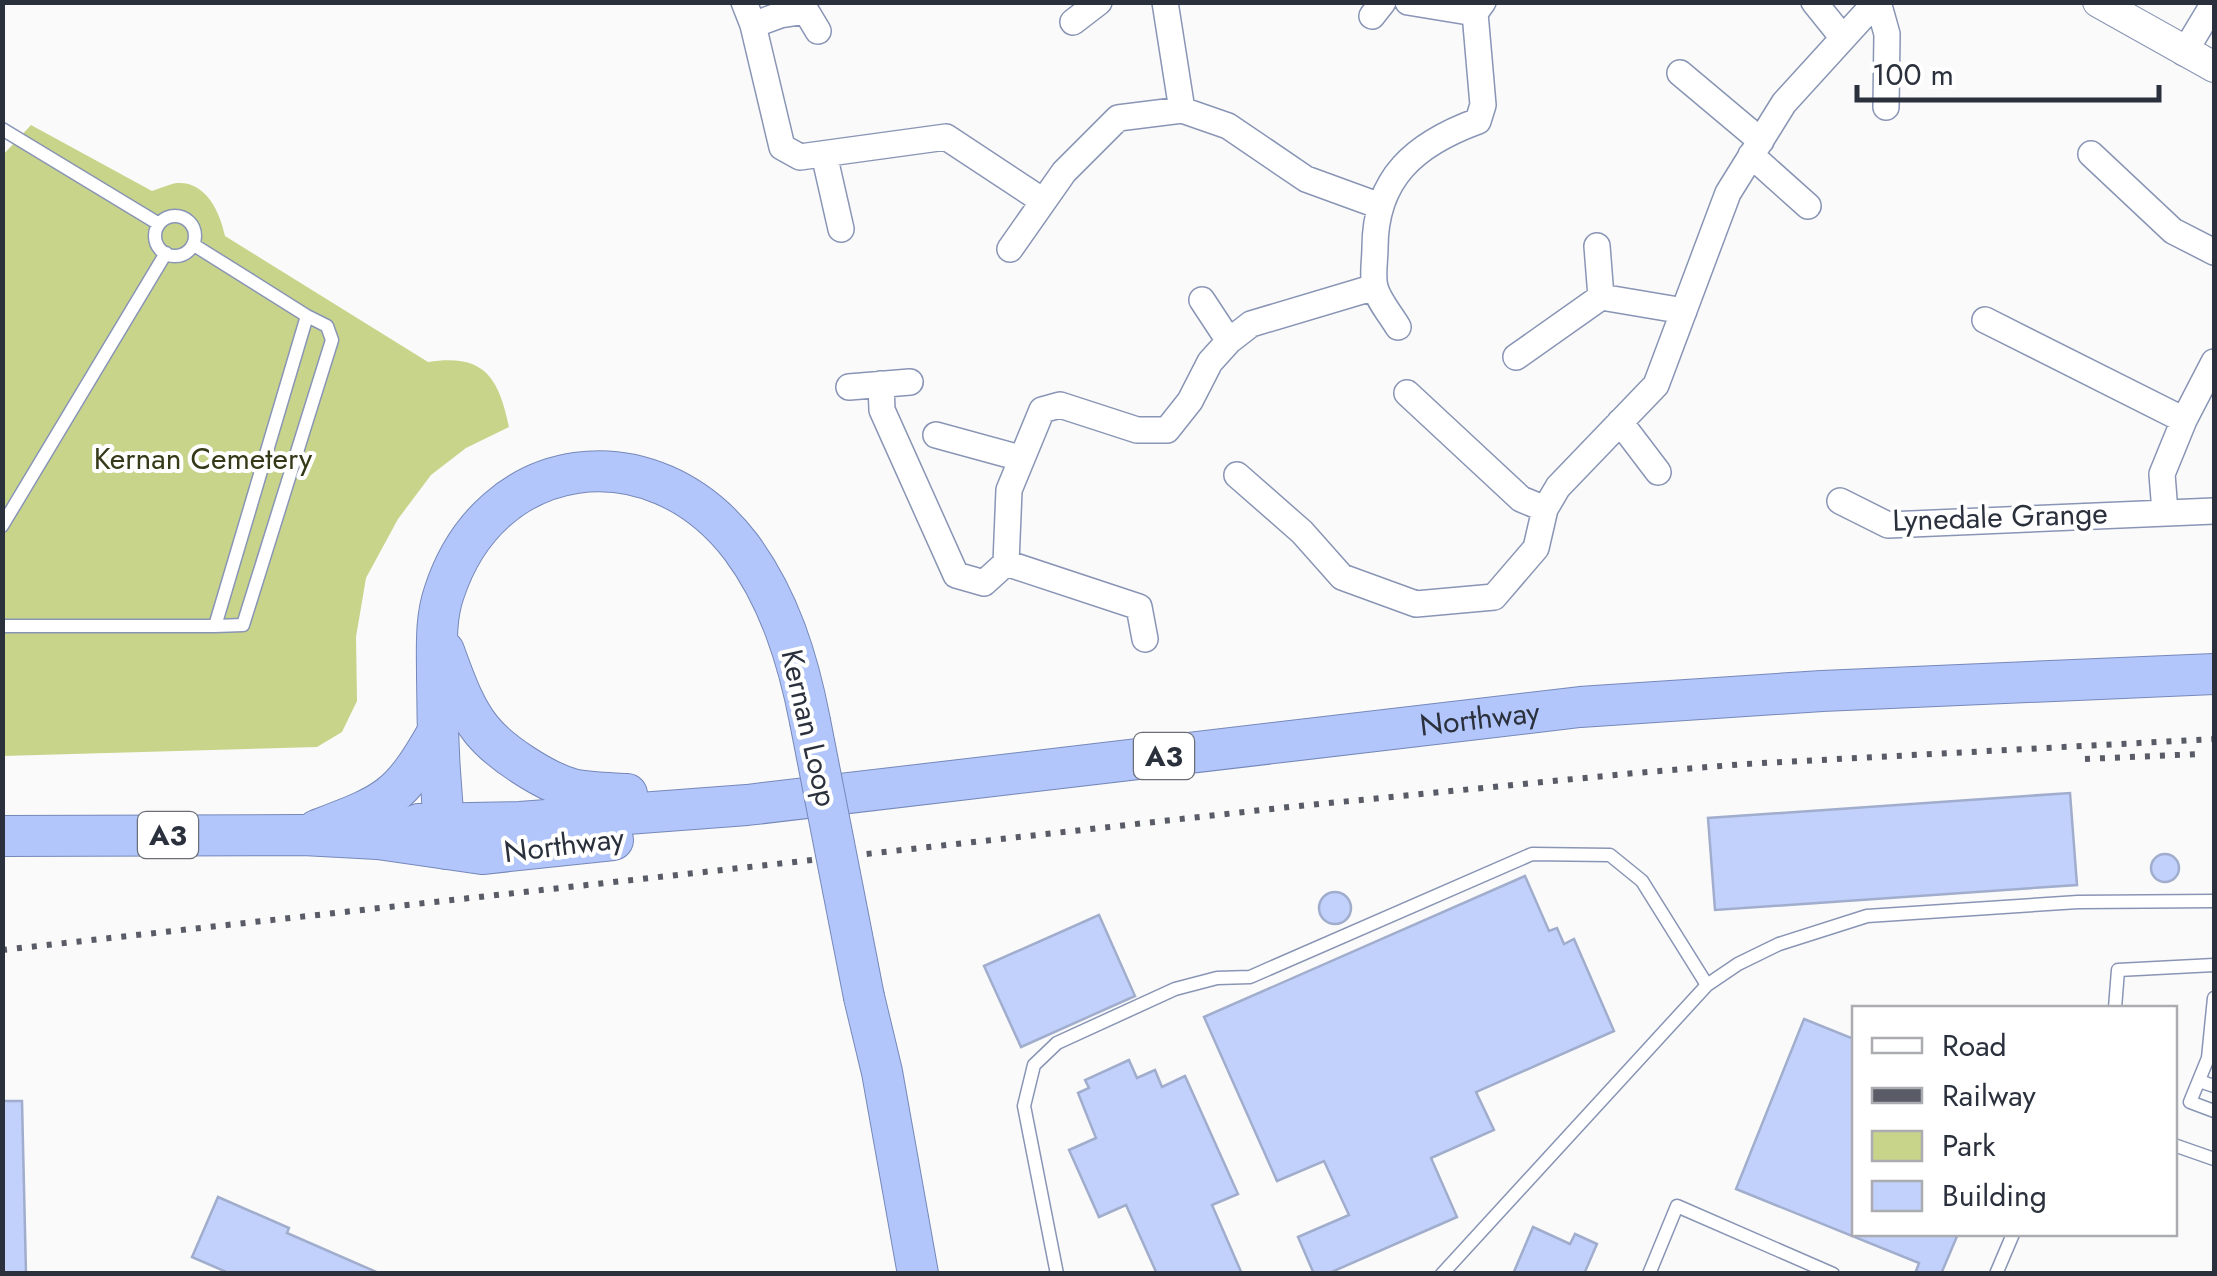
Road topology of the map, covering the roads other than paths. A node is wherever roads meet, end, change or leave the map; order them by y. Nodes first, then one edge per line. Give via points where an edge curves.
1 (1099, 2) edge
2 (1165, 2) edge
3 (1408, 2) edge
4 (1814, 2) edge
5 (1877, 2) edge
6 (2098, 2) edge
7 (2214, 3) edge
8 (1479, 8) edge
9 (748, 14) edge
10 (1073, 22) dead end
11 (818, 30) dead end
12 (1843, 38) junction
13 (2184, 52) junction
14 (2214, 67) edge
15 (1680, 73) dead end
16 (1886, 107) dead end
17 (1182, 110) junction
18 (2, 129) edge
19 (1756, 148) junction
20 (824, 154) junction
21 (2091, 154) dead end
22 (1044, 201) junction
23 (1380, 206) junction
24 (1808, 206) dead end
25 (158, 224) junction
26 (841, 229) dead end
27 (194, 245) junction
28 (1598, 246) dead end
29 (1010, 248) dead end
30 (2214, 252) edge
31 (166, 253) junction
32 (1375, 287) junction
33 (1198, 297) dead end
34 (1601, 297) junction
35 (1684, 311) junction
36 (308, 316) junction
37 (1986, 320) dead end
38 (1398, 327) dead end
39 (1228, 341) junction
40 (1516, 357) dead end
41 (2214, 362) edge
42 (910, 382) dead end
43 (881, 384) junction
44 (849, 387) dead end
45 (1407, 393) dead end
46 (2184, 420) junction
47 (1620, 422) junction
48 (936, 435) dead end
49 (1020, 458) junction
50 (1658, 472) dead end
51 (1237, 475) dead end
52 (1840, 501) dead end
53 (1545, 509) junction
54 (2214, 511) edge
55 (2166, 512) junction
56 (2, 526) edge
57 (1006, 563) junction
58 (2, 626) edge
59 (215, 626) junction
60 (437, 633) junction
61 (1145, 639) dead end
62 (2214, 674) edge
63 (437, 733) junction
64 (747, 805) junction
65 (304, 834) junction
66 (2, 836) edge
67 (445, 838) junction
68 (2214, 900) edge
69 (2214, 965) edge
70 (1707, 985) junction
71 (2214, 998) edge
72 (2115, 1006) edge
73 (2199, 1080) junction
74 (2214, 1086) edge
75 (2214, 1111) edge
76 (2177, 1145) edge
77 (2214, 1159) edge
78 (2011, 1236) edge
79 (918, 1274) edge
80 (1057, 1274) edge
81 (1442, 1274) edge
82 (1649, 1274) edge
83 (1833, 1274) edge
84 (1996, 1274) edge

1 - 10 street
2 - 17 street
3 - 8 street
4 - 12 street
5 - 12 street
5 - 16 street via 1887,34
6 - 13 street
7 - 13 street
8 - 23 street via 1484,105 1478,121 1444,133 1404,162
9 - 11 street via 806,11
9 - 20 street via 782,147 800,158
12 - 19 street via 1784,103
13 - 14 street
15 - 19 street
17 - 22 street via 1118,118
17 - 23 street via 1228,126 1306,179
18 - 25 lane
19 - 24 street
19 - 35 street via 1728,192
20 - 22 street via 946,137
20 - 26 street
21 - 30 street via 2174,231
22 - 29 street
23 - 32 street
25 - 27 lane via 183,217 193,225
25 - 31 lane via 155,237
27 - 31 lane via 178,256
27 - 36 lane
28 - 34 street
31 - 56 lane
32 - 38 street
32 - 39 street via 1251,324
33 - 39 street
34 - 35 street
34 - 40 street
35 - 47 street via 1656,385
36 - 59 lane
36 - 59 lane via 327,326 332,340 243,625
37 - 46 street
39 - 49 street via 1167,430 1137,430 1060,406 1042,410
41 - 46 street
42 - 43 street
43 - 44 street
43 - 57 street via 882,410 956,574 984,582
45 - 53 street via 1522,499
46 - 55 street via 2162,474
47 - 50 street
47 - 53 street
48 - 49 street
49 - 57 street via 1009,490
51 - 53 street via 1342,577 1416,604 1494,597 1536,548
52 - 55 street, Lynedale Grange via 1888,524
54 - 55 street, Lynedale Grange
57 - 61 street via 1139,607
58 - 59 lane
60 - 63 highway, Kernan Loop
60 - 64 highway, A3 via 483,731 544,778 574,790
60 - 79 highway, Kernan Loop, bridge via 442,597 476,530 504,500 540,483 583,471 621,471 660,482 698,505 740,545 798,660
62 - 64 highway, Northway / A3 via 1580,707
63 - 65 highway via 391,798
63 - 67 highway, Kernan Loop
64 - 67 highway, Northway / A3
64 - 67 highway, Northway / A3 via 682,824
65 - 66 highway, Northway / A3
65 - 67 highway, Northway / A3 via 378,839 420,824
68 - 70 lane via 1868,916 1779,944
69 - 72 lane via 2118,970
70 - 80 lane via 1642,881 1610,854 1532,854 1250,977 1175,989 1058,1043 1034,1065 1024,1106
70 - 81 lane
71 - 73 lane
73 - 74 lane
73 - 75 lane via 2190,1102
76 - 77 lane
78 - 84 lane
82 - 83 lane via 1677,1206

